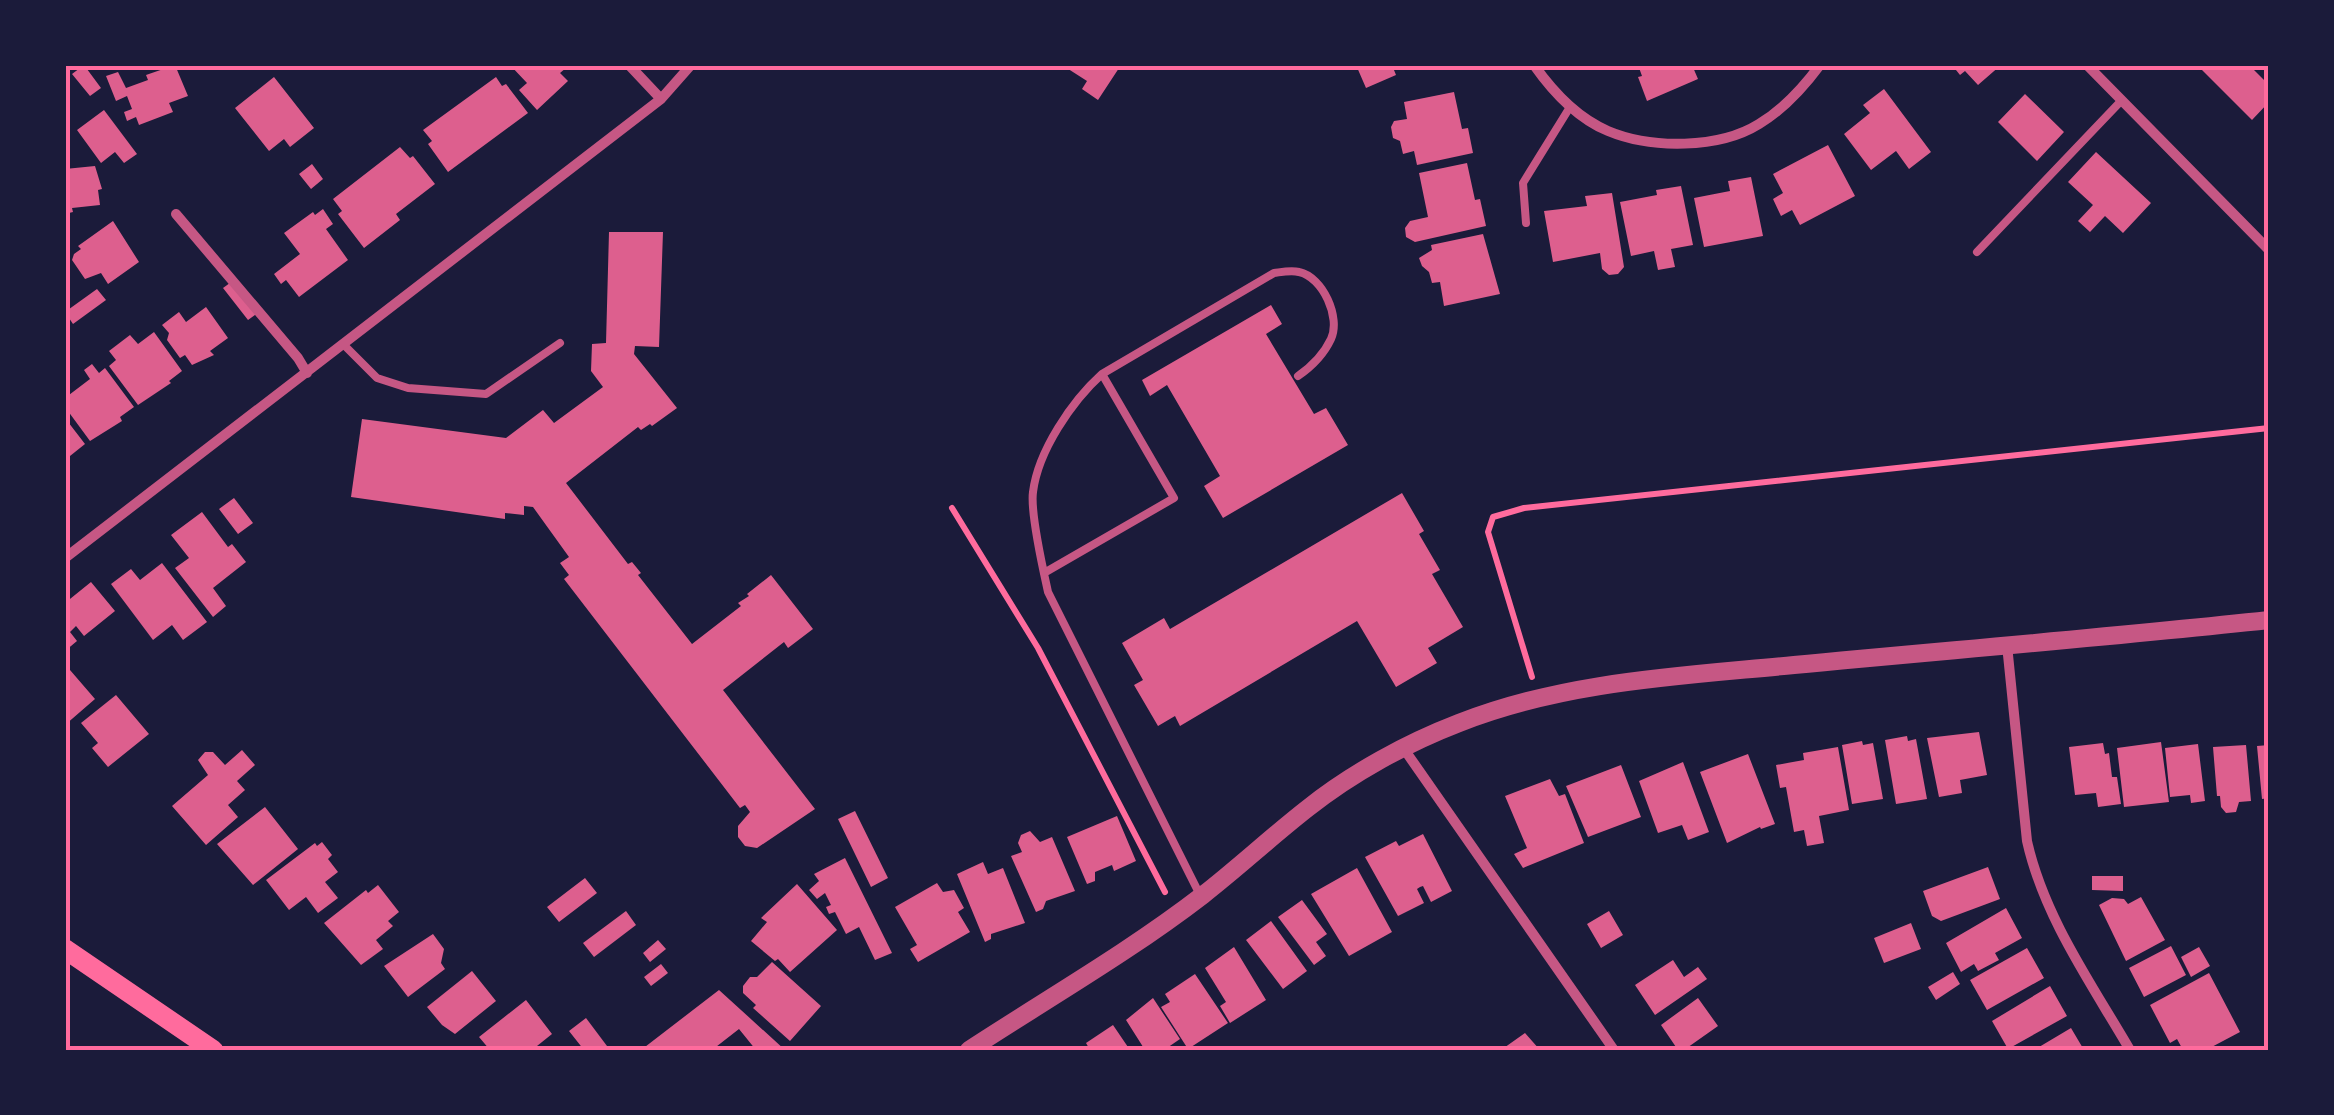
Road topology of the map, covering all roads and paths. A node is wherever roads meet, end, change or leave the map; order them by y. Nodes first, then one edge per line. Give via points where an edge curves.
1 (629, 65) edge
2 (690, 65) edge
3 (1534, 65) edge
4 (1820, 65) edge
5 (2088, 65) edge
6 (661, 99) junction
7 (2121, 101) junction
8 (1570, 108) junction
9 (176, 214) dead end
10 (1526, 223) dead end
11 (2269, 250) edge
12 (1977, 252) dead end
13 (560, 343) dead end
14 (344, 344) junction
15 (307, 374) junction
16 (1102, 374) junction
17 (1298, 376) dead end
18 (2269, 428) edge
19 (952, 508) dead end
20 (65, 558) edge
21 (1044, 573) junction
22 (2269, 620) edge
23 (2007, 645) junction
24 (1537, 697) junction
25 (1404, 749) junction
26 (1201, 896) junction
27 (1176, 913) junction
28 (65, 949) edge
29 (212, 1050) edge
30 (970, 1050) edge
31 (1614, 1050) edge
32 (2130, 1050) edge

1 - 6 street
2 - 6 street
3 - 8 street
4 - 8 street via 1758,125 1727,138 1647,142 1608,131
5 - 7 street
6 - 14 street
7 - 11 street
7 - 12 lane
8 - 10 lane via 1523,184
9 - 15 street
13 - 14 lane via 486,394 408,388 377,378
14 - 15 street
15 - 20 street
16 - 17 lane via 1274,273 1296,271 1323,290 1334,320 1333,336
16 - 21 lane via 1061,422 1032,493
16 - 21 lane via 1174,498
18 - 24 path via 1544,506 1493,517 1488,532
19 - 27 path via 1038,648
21 - 26 lane
22 - 23 street
23 - 24 street
23 - 32 street via 2034,868 2052,914
24 - 25 street
25 - 26 street via 1310,806
25 - 31 street
26 - 27 street
27 - 30 street
28 - 29 main road

